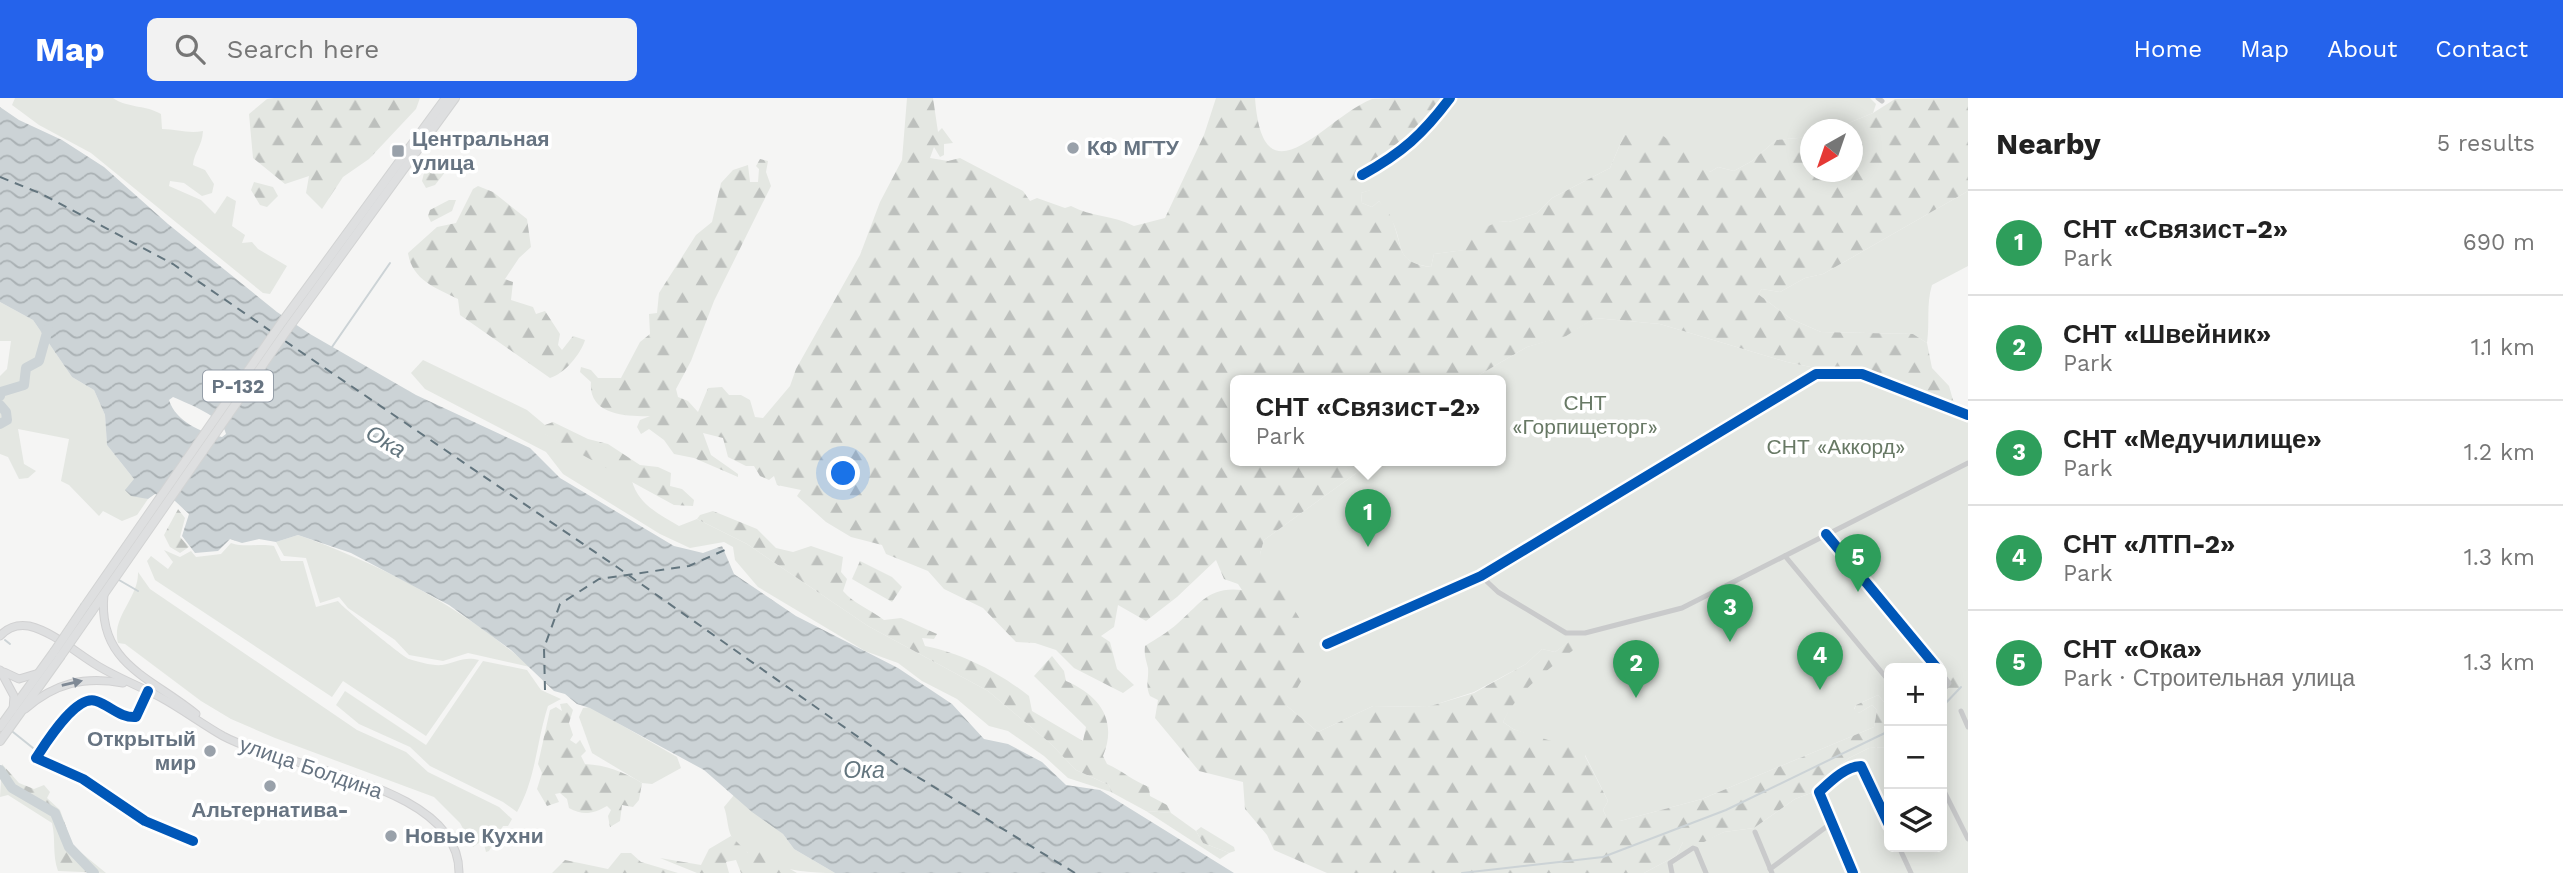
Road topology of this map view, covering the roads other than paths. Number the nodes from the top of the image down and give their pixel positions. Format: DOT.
graph roads {
  1 [pos="446,98"];
  2 [pos="455,98"];
  3 [pos="1450,98"];
  4 [pos="1362,175"];
  5 [pos="368,214"];
  6 [pos="1968,415"];
  7 [pos="1968,463"];
  8 [pos="1826,534"];
  9 [pos="1785,556"];
  10 [pos="117,566"];
  11 [pos="1480,576"];
  12 [pos="104,593"];
  13 [pos="89,609"];
  14 [pos="0,636"];
  15 [pos="1326,643"];
  16 [pos="57,655"];
  17 [pos="1933,663"];
  18 [pos="39,673"];
  19 [pos="1884,675"];
  20 [pos="134,684"];
  21 [pos="148,691"];
  22 [pos="1961,711"];
  23 [pos="16,712"];
  24 [pos="206,725"];
  25 [pos="0,727"];
  26 [pos="1968,727"];
  27 [pos="0,741"];
  28 [pos="1943,789"];
  29 [pos="1884,814"];
  30 [pos="1830,824"];
  31 [pos="1755,832"];
  32 [pos="1968,839"];
  33 [pos="193,841"];
  34 [pos="1901,852"];
  35 [pos="1771,871"];
  36 [pos="459,873"];
  37 [pos="1672,873"];
  38 [pos="1706,873"];
  39 [pos="1853,873"];
  40 [pos="1911,873"];
  1 -- 5 [label="highway, Р-132"];
  2 -- 5 [label="highway, Р-132"];
  3 -- 4 [label="street"];
  5 -- 10 [label="highway, Р-132"];
  6 -- 11 [label="street"];
  7 -- 8 [label="street"];
  8 -- 9 [label="street"];
  8 -- 17 [label="street"];
  9 -- 11 [label="street"];
  9 -- 19 [label="street"];
  10 -- 12 [label="highway, Р-132"];
  10 -- 13 [label="highway, Р-132"];
  11 -- 15 [label="street"];
  12 -- 13 [label="highway, Р-132"];
  12 -- 24 [label="main road"];
  13 -- 16 [label="highway, Р-132, bridge"];
  14 -- 20 [label="main road, улица Болдина"];
  16 -- 18 [label="highway, Р-132"];
  16 -- 23 [label="highway, Р-132"];
  18 -- 23 [label="highway, Р-132"];
  18 -- 23 [label="main road"];
  20 -- 21 [label="main road, улица Болдина"];
  23 -- 20 [label="main road, one-way"];
  21 -- 24 [label="main road, улица Болдина"];
  21 -- 33 [label="street"];
  22 -- 26 [label="street"];
  23 -- 25 [label="highway, Р-132"];
  23 -- 27 [label="highway, Р-132"];
  24 -- 36 [label="main road, улица Болдина"];
  28 -- 32 [label="street"];
  29 -- 30 [label="street"];
  30 -- 35 [label="street"];
  30 -- 39 [label="street"];
  31 -- 35 [label="street"];
  34 -- 40 [label="street"];
  37 -- 38 [label="street"];
}
